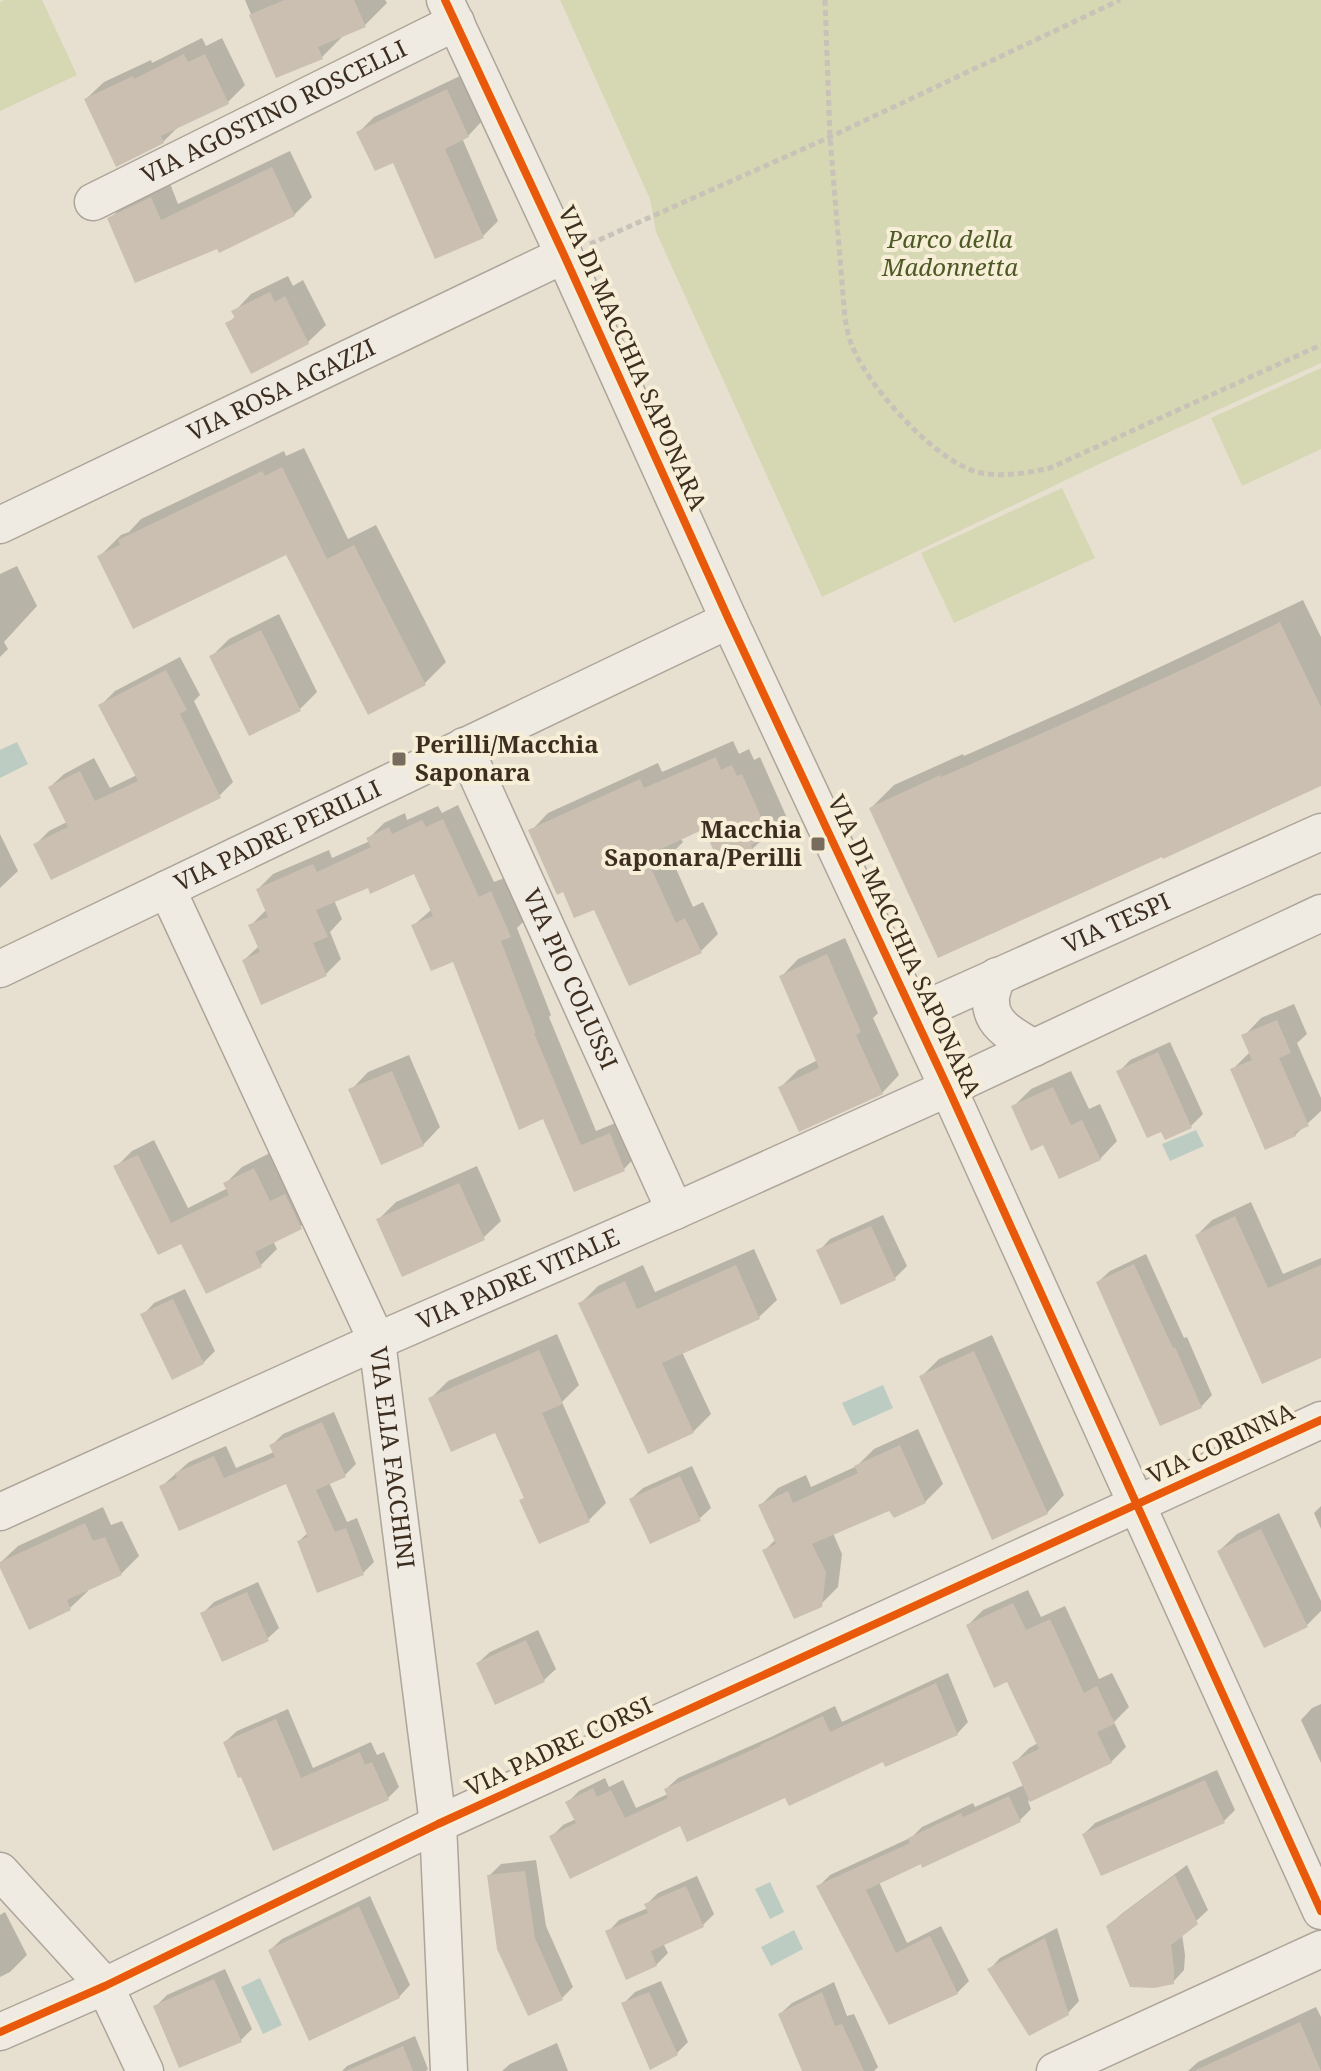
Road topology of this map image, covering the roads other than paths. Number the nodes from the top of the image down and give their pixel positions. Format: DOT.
graph roads {
  1 [pos="450,11"];
  2 [pos="93,202"];
  3 [pos="564,255"];
  4 [pos="0,525"];
  5 [pos="729,620"];
  6 [pos="464,746"];
  7 [pos="1321,832"];
  8 [pos="167,889"];
  9 [pos="1321,913"];
  10 [pos="0,969"];
  11 [pos="997,976"];
  12 [pos="914,1014"];
  13 [pos="1034,1048"];
  14 [pos="948,1088"];
  15 [pos="675,1211"];
  16 [pos="377,1341"];
  17 [pos="1321,1420"];
  18 [pos="1138,1504"];
  19 [pos="0,1512"];
  20 [pos="438,1824"];
  21 [pos="0,1871"];
  22 [pos="1321,1911"];
  23 [pos="1321,1949"];
  24 [pos="105,1986"];
  25 [pos="0,2032"];
  26 [pos="145,2071"];
  27 [pos="449,2071"];
  28 [pos="1055,2071"];
  1 -- 2 [label="street, VIA AGOSTINO ROSCELLI"];
  1 -- 3 [label="street, VIA DI MACCHIA SAPONARA"];
  3 -- 4 [label="street, VIA ROSA AGAZZI"];
  3 -- 5 [label="street, VIA DI MACCHIA SAPONARA"];
  5 -- 6 [label="street, VIA PADRE PERILLI"];
  5 -- 12 [label="street, VIA DI MACCHIA SAPONARA"];
  6 -- 8 [label="street, VIA PADRE PERILLI"];
  6 -- 15 [label="street, VIA PIO COLUSSI"];
  7 -- 11 [label="street, VIA TESPI"];
  8 -- 10 [label="street, VIA PADRE PERILLI"];
  8 -- 16 [label="street, VIA ELIA FACCHINI"];
  9 -- 13 [label="street"];
  11 -- 12 [label="street, VIA TESPI"];
  11 -- 13 [label="street"];
  12 -- 14 [label="street, VIA DI MACCHIA SAPONARA"];
  13 -- 14 [label="street"];
  14 -- 15 [label="street, VIA PADRE VITALE"];
  14 -- 18 [label="street, VIA DI MACCHIA SAPONARA"];
  15 -- 16 [label="street, VIA PADRE VITALE"];
  16 -- 19 [label="street, VIA PADRE VITALE"];
  16 -- 20 [label="street, VIA ELIA FACCHINI"];
  17 -- 18 [label="street, VIA CORINNA"];
  18 -- 20 [label="street, VIA PADRE CORSI"];
  18 -- 22 [label="street, VIA DI MACCHIA SAPONARA"];
  20 -- 24 [label="street, VIA PADRE CORSI"];
  20 -- 27 [label="street, VIA ELIA FACCHINI"];
  21 -- 24 [label="street"];
  23 -- 28 [label="street"];
  24 -- 25 [label="street, VIA PADRE CORSI"];
  24 -- 26 [label="street"];
}
